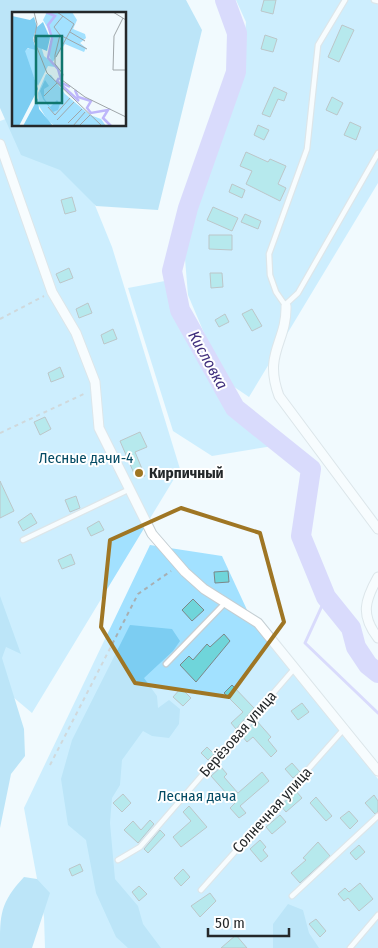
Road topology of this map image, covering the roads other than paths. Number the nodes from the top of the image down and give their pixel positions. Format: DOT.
graph roads {
  1 [pos="345,0"];
  2 [pos="374,0"];
  3 [pos="378,1"];
  4 [pos="0,144"];
  5 [pos="378,153"];
  6 [pos="286,306"];
  7 [pos="130,489"];
  8 [pos="378,529"];
  9 [pos="23,540"];
  10 [pos="378,577"];
  11 [pos="225,603"];
  12 [pos="378,638"];
  13 [pos="166,664"];
  14 [pos="294,669"];
  15 [pos="343,730"];
  16 [pos="378,771"];
  17 [pos="378,816"];
  18 [pos="118,860"];
  19 [pos="201,890"];
  20 [pos="292,896"];
  21 [pos="378,915"];
  22 [pos="350,948"];
  1 -- 6 [label="lane"];
  2 -- 3 [label="lane"];
  4 -- 7 [label="street"];
  5 -- 6 [label="lane"];
  6 -- 8 [label="street"];
  7 -- 9 [label="lane"];
  7 -- 11 [label="street"];
  10 -- 12 [label="street"];
  11 -- 13 [label="lane"];
  11 -- 14 [label="street"];
  14 -- 15 [label="street"];
  14 -- 18 [label="lane, Берёзовая улица"];
  15 -- 16 [label="street"];
  15 -- 19 [label="lane, Солнечная улица"];
  17 -- 20 [label="lane"];
  21 -- 22 [label="lane"];
}
